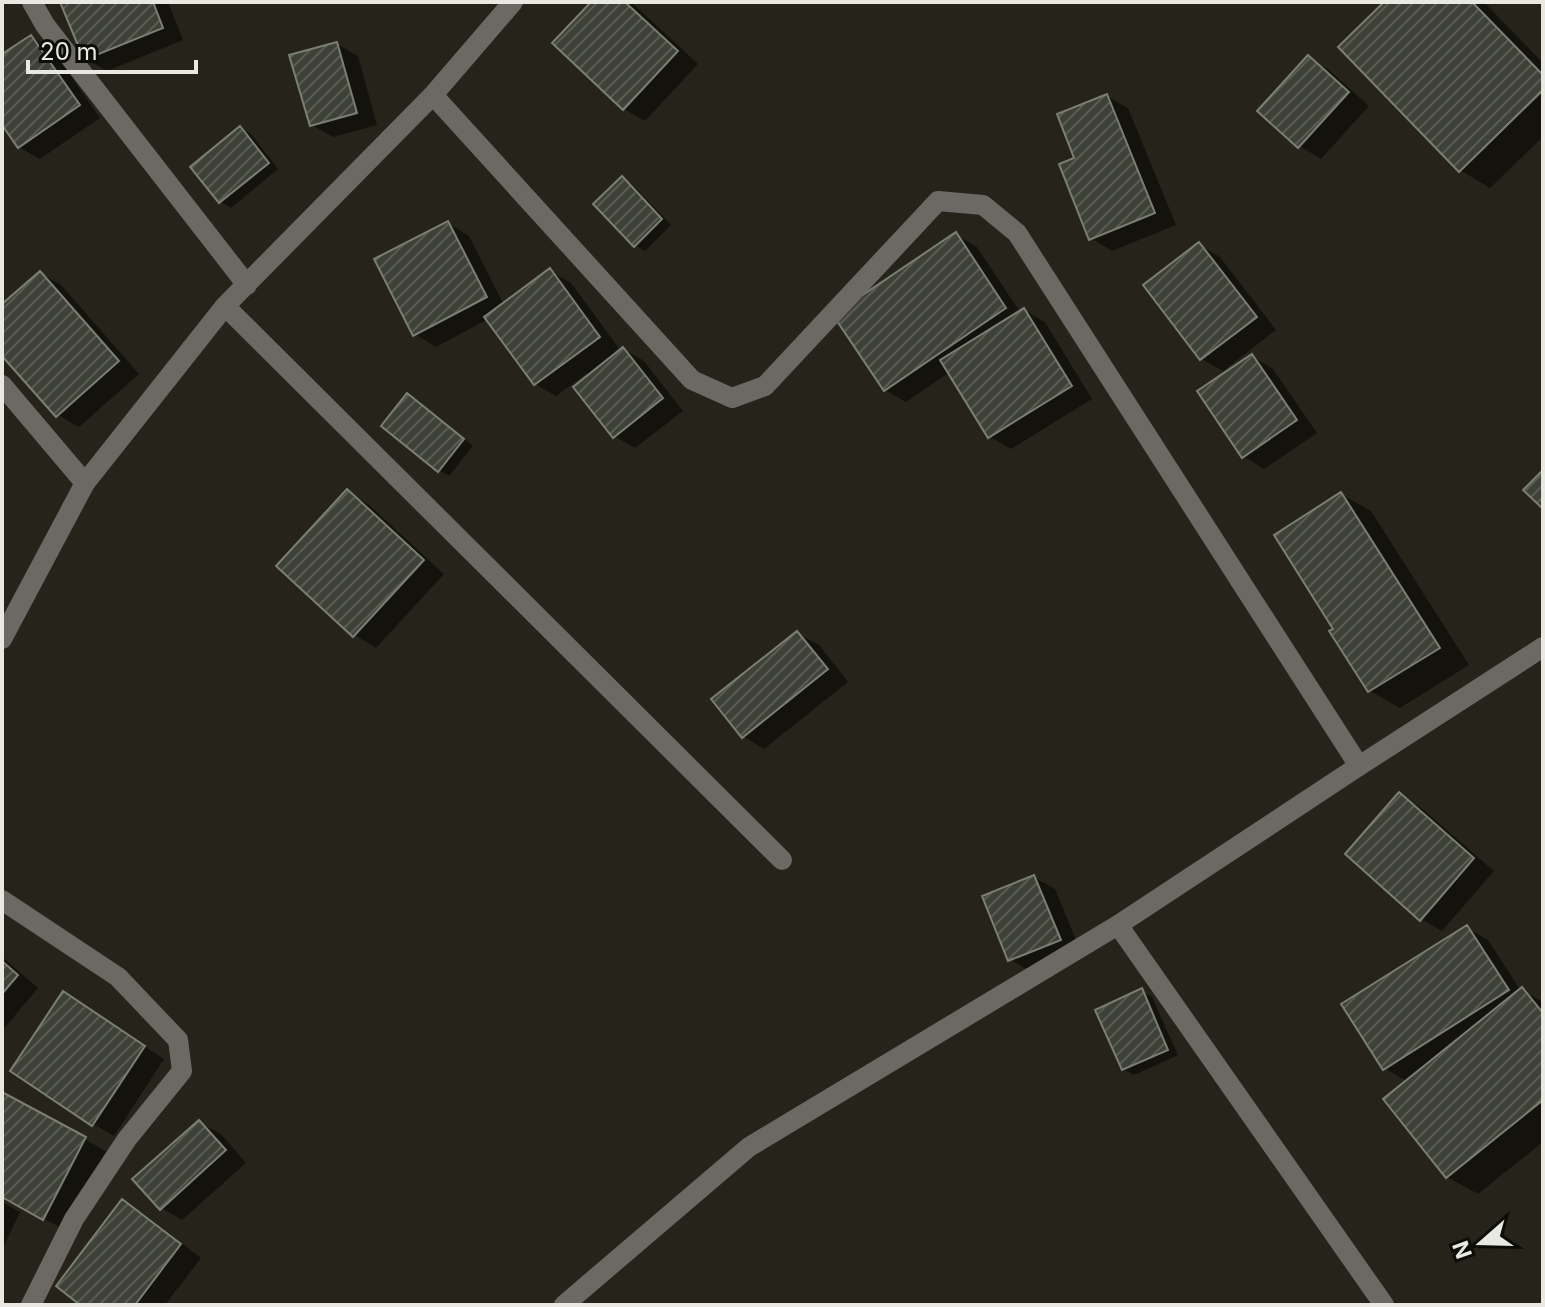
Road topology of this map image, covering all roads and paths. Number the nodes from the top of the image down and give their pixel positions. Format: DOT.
graph roads {
  1 [pos="32,2"];
  2 [pos="513,2"];
  3 [pos="433,95"];
  4 [pos="247,285"];
  5 [pos="225,306"];
  6 [pos="2,385"];
  7 [pos="85,483"];
  8 [pos="2,639"];
  9 [pos="1543,647"];
  10 [pos="1359,766"];
  11 [pos="782,860"];
  12 [pos="2,900"];
  13 [pos="1118,925"];
  14 [pos="31,1305"];
  15 [pos="564,1305"];
  16 [pos="1384,1305"];
  1 -- 4 [label="street"];
  2 -- 3 [label="street"];
  3 -- 4 [label="street"];
  3 -- 10 [label="street"];
  4 -- 5 [label="street"];
  5 -- 7 [label="street"];
  5 -- 11 [label="street"];
  6 -- 7 [label="street"];
  7 -- 8 [label="street"];
  9 -- 10 [label="street"];
  10 -- 13 [label="street"];
  12 -- 14 [label="street"];
  13 -- 15 [label="street"];
  13 -- 16 [label="street"];
}
